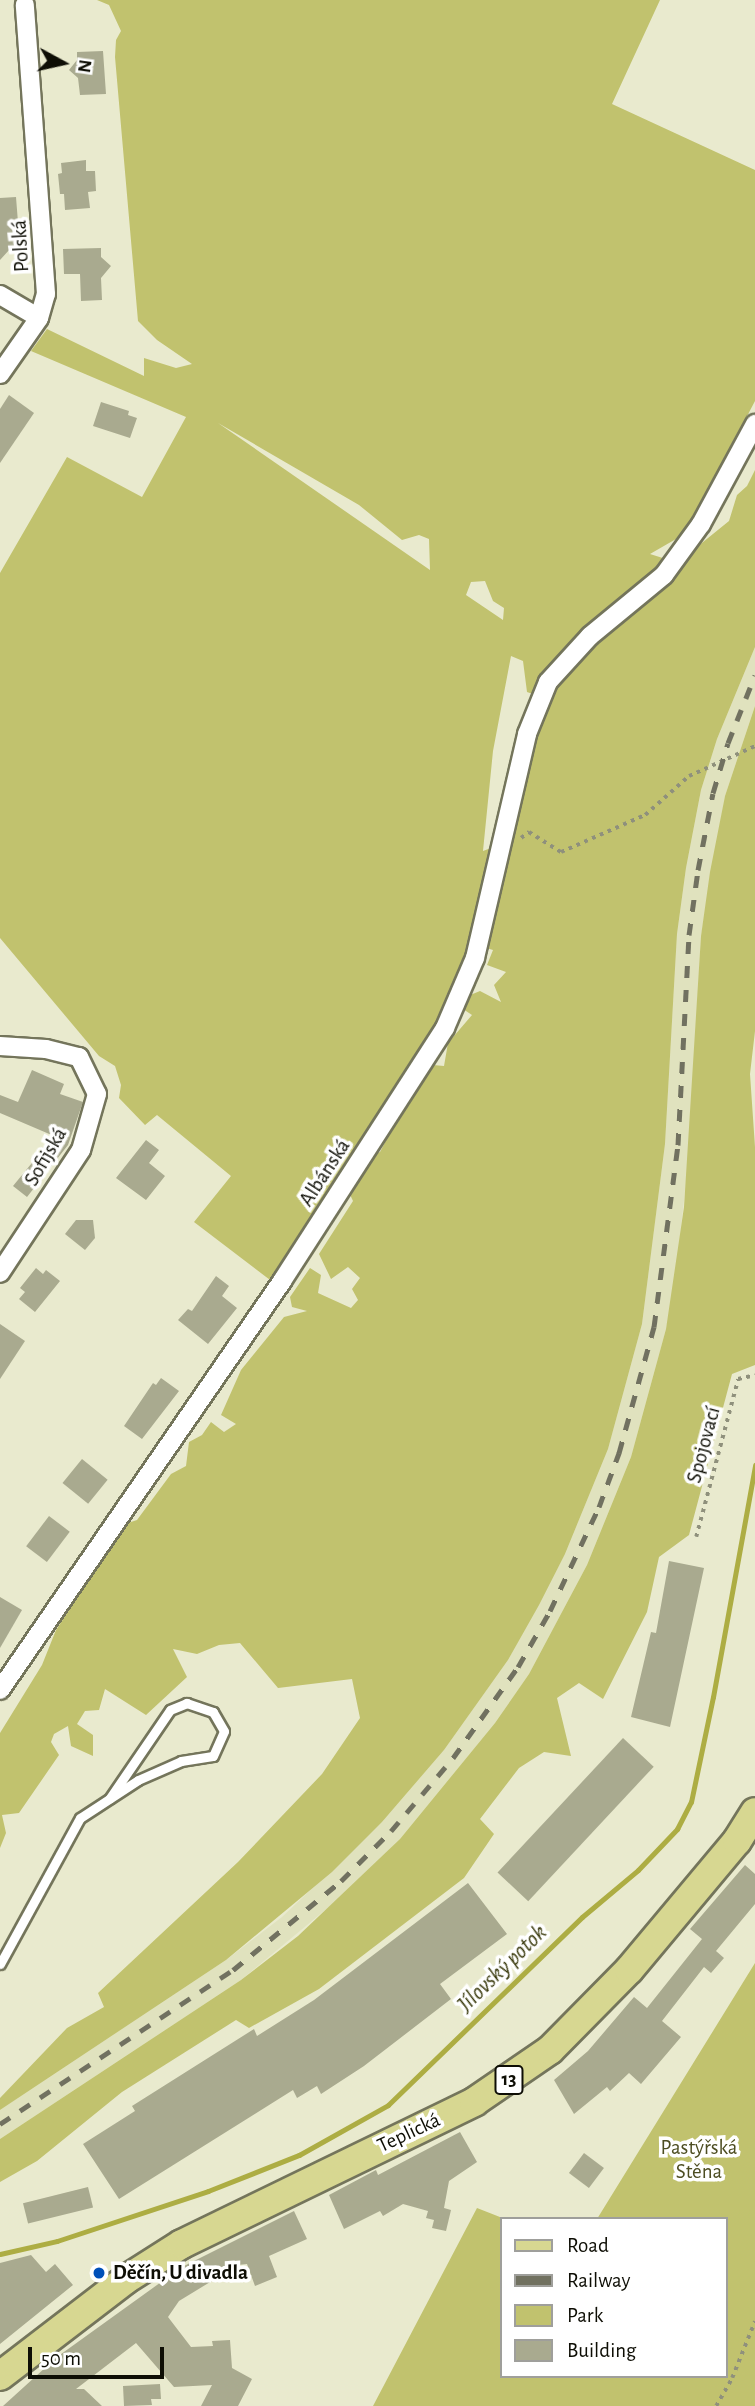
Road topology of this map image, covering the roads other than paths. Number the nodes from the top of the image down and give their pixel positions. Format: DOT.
graph roads {
  1 [pos="26,5"];
  2 [pos="0,295"];
  3 [pos="39,318"];
  4 [pos="0,374"];
  5 [pos="755,424"];
  6 [pos="0,1046"];
  7 [pos="0,1273"];
  8 [pos="0,1690"];
  9 [pos="110,1798"];
  10 [pos="755,1812"];
  11 [pos="0,1964"];
  12 [pos="0,2376"];
  1 -- 3 [label="street, Polská"];
  2 -- 3 [label="street, Polská"];
  3 -- 4 [label="street, Polská"];
  5 -- 8 [label="street, Albánská"];
  6 -- 7 [label="street, Sofijská"];
  9 -- 9 [label="lane"];
  9 -- 11 [label="lane"];
  10 -- 12 [label="main road, Teplická / 13"];
}
